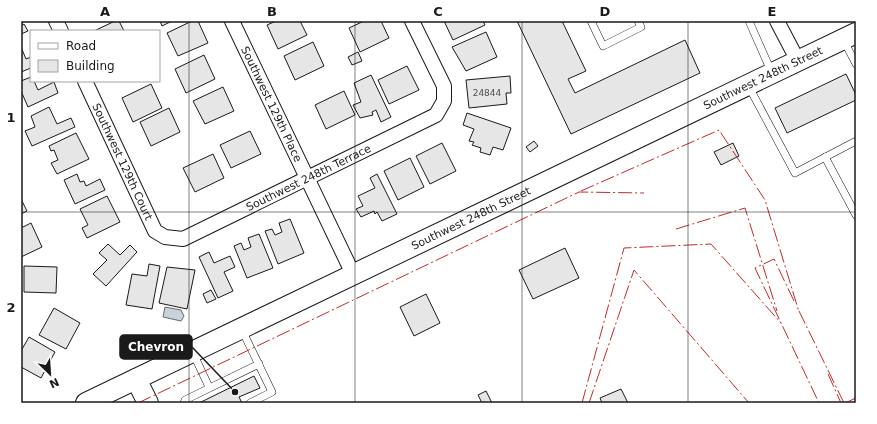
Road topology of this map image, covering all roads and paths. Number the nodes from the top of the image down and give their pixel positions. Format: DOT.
graph roads {
  1 [pos="56,21"];
  2 [pos="232,21"];
  3 [pos="412,21"];
  4 [pos="592,21"];
  5 [pos="638,21"];
  6 [pos="749,21"];
  7 [pos="777,21"];
  8 [pos="60,30"];
  9 [pos="850,36"];
  10 [pos="798,61"];
  11 [pos="856,64"];
  12 [pos="772,73"];
  13 [pos="85,82"];
  14 [pos="748,85"];
  15 [pos="856,141"];
  16 [pos="825,157"];
  17 [pos="306,179"];
  18 [pos="856,215"];
  19 [pos="165,237"];
  20 [pos="353,274"];
  21 [pos="242,328"];
  22 [pos="192,352"];
  23 [pos="259,364"];
  24 [pos="136,379"];
  25 [pos="210,387"];
  26 [pos="86,403"];
  27 [pos="148,403"];
  28 [pos="184,403"];
  29 [pos="250,403"];
  1 -- 8 [label="street"];
  2 -- 17 [label="street, Southwest 129th Place"];
  3 -- 17 [label="street, Southwest 248th Terrace"];
  4 -- 5 [label="lane"];
  6 -- 12 [label="lane"];
  7 -- 10 [label="street"];
  9 -- 10 [label="street, Southwest 248th Street"];
  9 -- 11 [label="lane"];
  10 -- 12 [label="street, Southwest 248th Street"];
  12 -- 14 [label="street, Southwest 248th Street"];
  13 -- 19 [label="street, Southwest 129th Court"];
  14 -- 16 [label="lane"];
  14 -- 20 [label="street, Southwest 248th Street"];
  15 -- 16 [label="lane"];
  16 -- 18 [label="lane"];
  17 -- 19 [label="street, Southwest 248th Terrace"];
  17 -- 20 [label="street, Southwest 129th Place"];
  20 -- 21 [label="street, Southwest 248th Street"];
  21 -- 22 [label="street, Southwest 248th Street"];
  21 -- 23 [label="lane"];
  22 -- 24 [label="street, Southwest 248th Street"];
  22 -- 25 [label="lane"];
  23 -- 25 [label="lane"];
  23 -- 29 [label="lane"];
  24 -- 26 [label="street, Southwest 248th Street"];
  24 -- 27 [label="street"];
  25 -- 28 [label="lane"];
}
